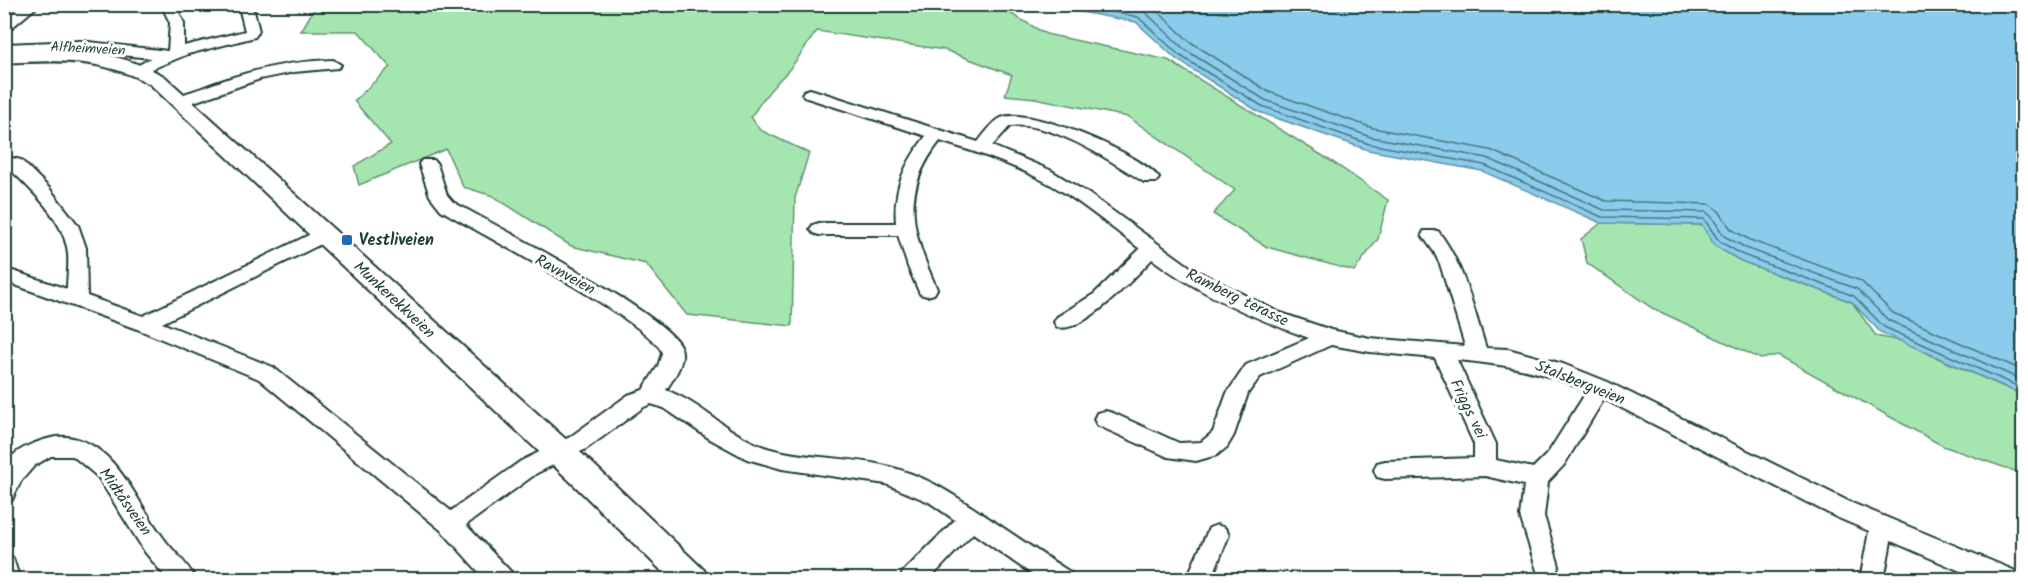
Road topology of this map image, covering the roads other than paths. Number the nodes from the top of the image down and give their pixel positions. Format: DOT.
graph roads {
  1 [pos="33,4"];
  2 [pos="168,4"];
  3 [pos="247,11"];
  4 [pos="4,27"];
  5 [pos="4,49"];
  6 [pos="172,56"];
  7 [pos="4,57"];
  8 [pos="333,65"];
  9 [pos="140,69"];
  10 [pos="810,94"];
  11 [pos="182,101"];
  12 [pos="937,134"];
  13 [pos="981,148"];
  14 [pos="4,161"];
  15 [pos="428,164"];
  16 [pos="1150,178"];
  17 [pos="819,229"];
  18 [pos="904,230"];
  19 [pos="1431,235"];
  20 [pos="324,236"];
  21 [pos="1151,249"];
  22 [pos="4,274"];
  23 [pos="927,289"];
  24 [pos="77,299"];
  25 [pos="1064,322"];
  26 [pos="144,324"];
  27 [pos="1329,337"];
  28 [pos="1443,352"];
  29 [pos="1478,354"];
  30 [pos="1600,388"];
  31 [pos="651,396"];
  32 [pos="1105,419"];
  33 [pos="559,453"];
  34 [pos="1485,467"];
  35 [pos="1385,470"];
  36 [pos="1537,478"];
  37 [pos="4,493"];
  38 [pos="971,519"];
  39 [pos="450,525"];
  40 [pos="1881,526"];
  41 [pos="1218,535"];
  42 [pos="4,566"];
  43 [pos="1547,566"];
  44 [pos="8,579"];
  45 [pos="184,579"];
  46 [pos="502,579"];
  47 [pos="693,579"];
  48 [pos="912,579"];
  49 [pos="1060,579"];
  50 [pos="1198,579"];
  51 [pos="1872,579"];
  52 [pos="2009,579"];
  1 -- 4 [label="street"];
  2 -- 6 [label="street"];
  3 -- 6 [label="street"];
  5 -- 6 [label="street, Alfheimveien"];
  6 -- 9 [label="street"];
  7 -- 9 [label="main road, Munkerekkveien"];
  8 -- 11 [label="street"];
  9 -- 11 [label="main road, Munkerekkveien"];
  10 -- 12 [label="street, Ramberg terasse"];
  11 -- 20 [label="main road, Munkerekkveien"];
  12 -- 13 [label="street, Ramberg terasse"];
  12 -- 18 [label="street"];
  13 -- 16 [label="street"];
  13 -- 21 [label="street, Ramberg terasse"];
  14 -- 24 [label="street"];
  15 -- 31 [label="street, Ravnveien"];
  17 -- 18 [label="street"];
  18 -- 23 [label="street"];
  19 -- 29 [label="street"];
  20 -- 26 [label="street"];
  20 -- 33 [label="main road, Munkerekkveien"];
  21 -- 25 [label="street"];
  21 -- 27 [label="street, Ramberg terasse"];
  22 -- 24 [label="street"];
  24 -- 26 [label="street"];
  26 -- 39 [label="street"];
  27 -- 28 [label="street, Stalsbergveien"];
  27 -- 32 [label="street"];
  28 -- 29 [label="street, Stalsbergveien"];
  28 -- 34 [label="street, Friggs vei"];
  29 -- 30 [label="street, Stalsbergveien"];
  30 -- 36 [label="street"];
  30 -- 40 [label="street, Stalsbergveien"];
  31 -- 33 [label="street"];
  31 -- 38 [label="street"];
  33 -- 39 [label="street"];
  33 -- 47 [label="main road, Munkerekkveien"];
  34 -- 35 [label="street"];
  34 -- 36 [label="street"];
  36 -- 43 [label="street"];
  37 -- 45 [label="street, Midtåsveien"];
  38 -- 48 [label="street"];
  38 -- 49 [label="street"];
  39 -- 46 [label="street"];
  40 -- 51 [label="street"];
  40 -- 52 [label="street, Stalsbergveien"];
  41 -- 50 [label="street"];
  42 -- 44 [label="street"];
}
